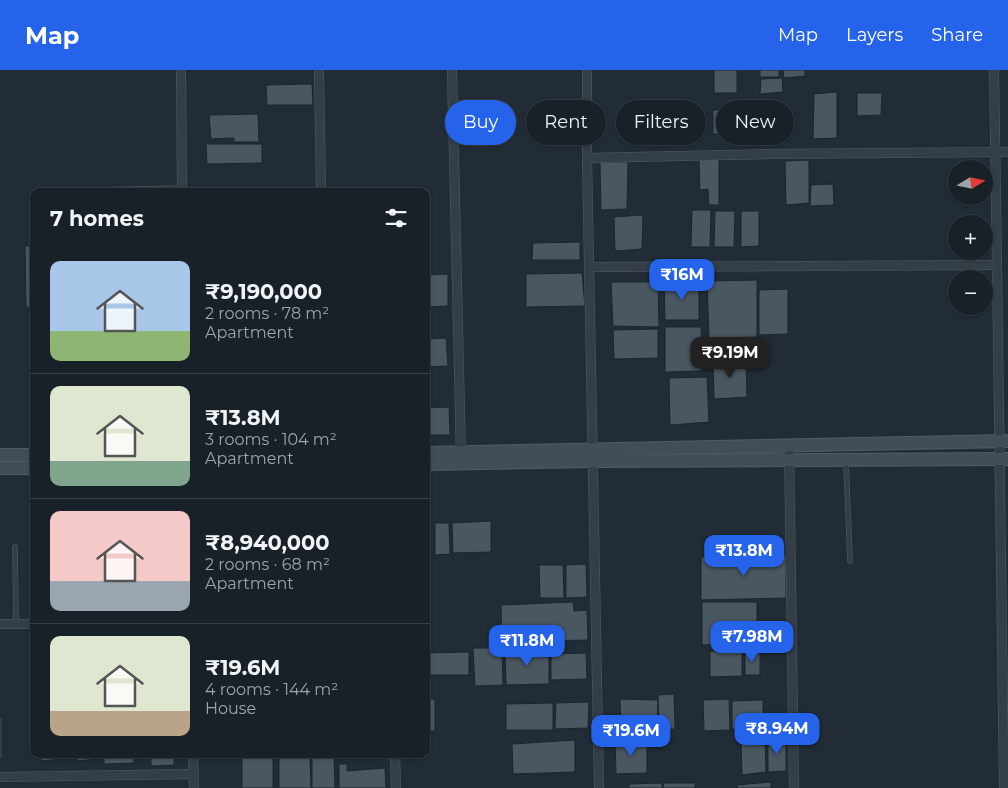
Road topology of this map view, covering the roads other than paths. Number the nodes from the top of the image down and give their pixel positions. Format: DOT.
graph roads {
  1 [pos="181,70"];
  2 [pos="319,70"];
  3 [pos="452,70"];
  4 [pos="587,70"];
  5 [pos="994,70"];
  6 [pos="995,152"];
  7 [pos="1008,152"];
  8 [pos="588,158"];
  9 [pos="182,188"];
  10 [pos="321,188"];
  11 [pos="998,265"];
  12 [pos="589,267"];
  13 [pos="1004,441"];
  14 [pos="789,445"];
  15 [pos="754,446"];
  16 [pos="430,454"];
  17 [pos="0,455"];
  18 [pos="593,455"];
  19 [pos="30,456"];
  20 [pos="461,458"];
  21 [pos="1004,459"];
  22 [pos="754,460"];
  23 [pos="789,460"];
  24 [pos="846,460"];
  25 [pos="430,463"];
  26 [pos="0,468"];
  27 [pos="30,468"];
  28 [pos="15,547"];
  29 [pos="850,562"];
  30 [pos="0,624"];
  31 [pos="16,624"];
  32 [pos="30,624"];
  33 [pos="193,758"];
  34 [pos="395,758"];
  35 [pos="194,774"];
  36 [pos="0,777"];
  37 [pos="194,788"];
  38 [pos="396,788"];
  39 [pos="599,788"];
  40 [pos="794,788"];
  41 [pos="1004,788"];
  1 -- 9 [label="street"];
  2 -- 10 [label="street"];
  3 -- 20 [label="street"];
  4 -- 8 [label="street"];
  5 -- 6 [label="street"];
  6 -- 7 [label="street"];
  6 -- 8 [label="street"];
  6 -- 11 [label="street"];
  8 -- 12 [label="street"];
  11 -- 12 [label="street"];
  11 -- 13 [label="street"];
  12 -- 18 [label="street"];
  13 -- 14 [label="main road"];
  13 -- 21 [label="street"];
  14 -- 15 [label="main road"];
  14 -- 23 [label="street"];
  15 -- 18 [label="main road"];
  15 -- 22 [label="main road"];
  16 -- 20 [label="main road"];
  17 -- 19 [label="main road"];
  18 -- 20 [label="main road"];
  18 -- 22 [label="main road"];
  18 -- 39 [label="street"];
  20 -- 25 [label="main road"];
  21 -- 24 [label="main road"];
  21 -- 41 [label="street"];
  22 -- 23 [label="main road"];
  23 -- 24 [label="main road"];
  23 -- 40 [label="street"];
  24 -- 29 [label="lane"];
  26 -- 27 [label="main road"];
  28 -- 31 [label="lane"];
  30 -- 31 [label="street"];
  31 -- 32 [label="street"];
  33 -- 35 [label="street"];
  34 -- 38 [label="street"];
  35 -- 36 [label="street"];
  35 -- 37 [label="street"];
}
